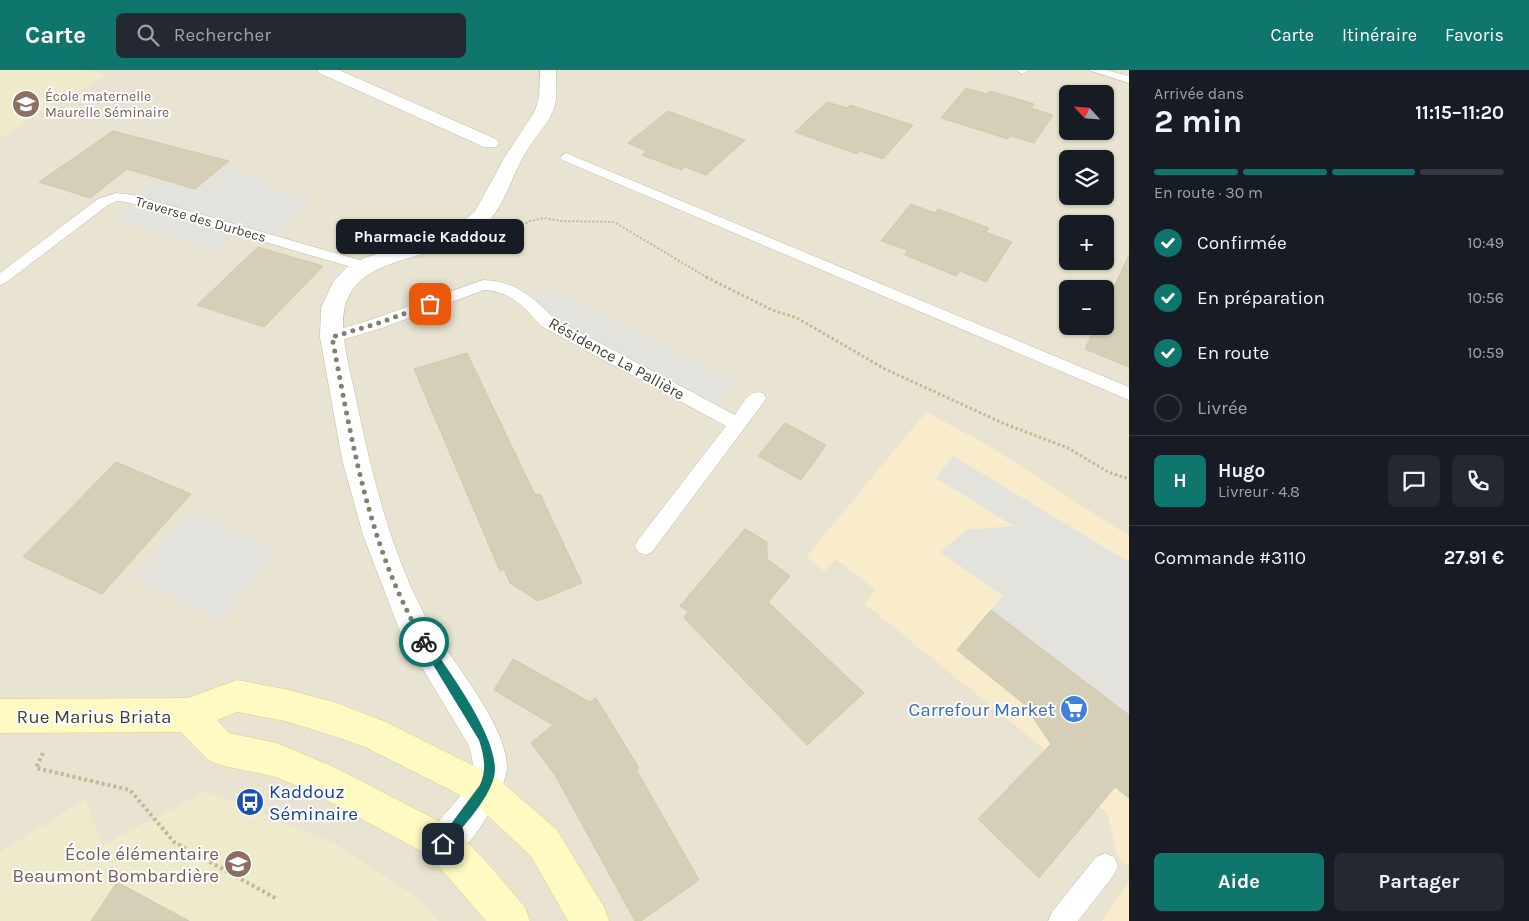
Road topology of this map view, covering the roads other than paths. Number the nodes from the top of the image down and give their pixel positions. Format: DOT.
graph roads {
  1 [pos="325,70"];
  2 [pos="548,70"];
  3 [pos="1094,70"];
  4 [pos="1129,80"];
  5 [pos="490,143"];
  6 [pos="566,157"];
  7 [pos="365,266"];
  8 [pos="0,280"];
  9 [pos="332,337"];
  10 [pos="1129,394"];
  11 [pos="757,398"];
  12 [pos="737,424"];
  13 [pos="645,546"];
  14 [pos="188,715"];
  15 [pos="0,716"];
  16 [pos="484,789"];
  17 [pos="443,844"];
  18 [pos="1104,866"];
  19 [pos="511,921"];
  20 [pos="590,921"];
  21 [pos="1061,921"];
  1 -- 5 [label="street"];
  2 -- 7 [label="street"];
  3 -- 4 [label="lane"];
  6 -- 10 [label="lane"];
  7 -- 8 [label="lane, Traverse des Durbecs"];
  7 -- 9 [label="street"];
  9 -- 12 [label="lane, Résidence La Pallière"];
  9 -- 16 [label="street"];
  11 -- 12 [label="lane"];
  12 -- 13 [label="lane"];
  14 -- 15 [label="street, Rue Marius Briata"];
  14 -- 16 [label="street, Rue Marius Briata"];
  14 -- 17 [label="street, Rue Marius Briata"];
  16 -- 17 [label="street"];
  16 -- 20 [label="street, Rue Marius Briata"];
  17 -- 19 [label="street, Rue Marius Briata"];
  18 -- 21 [label="lane"];
}
